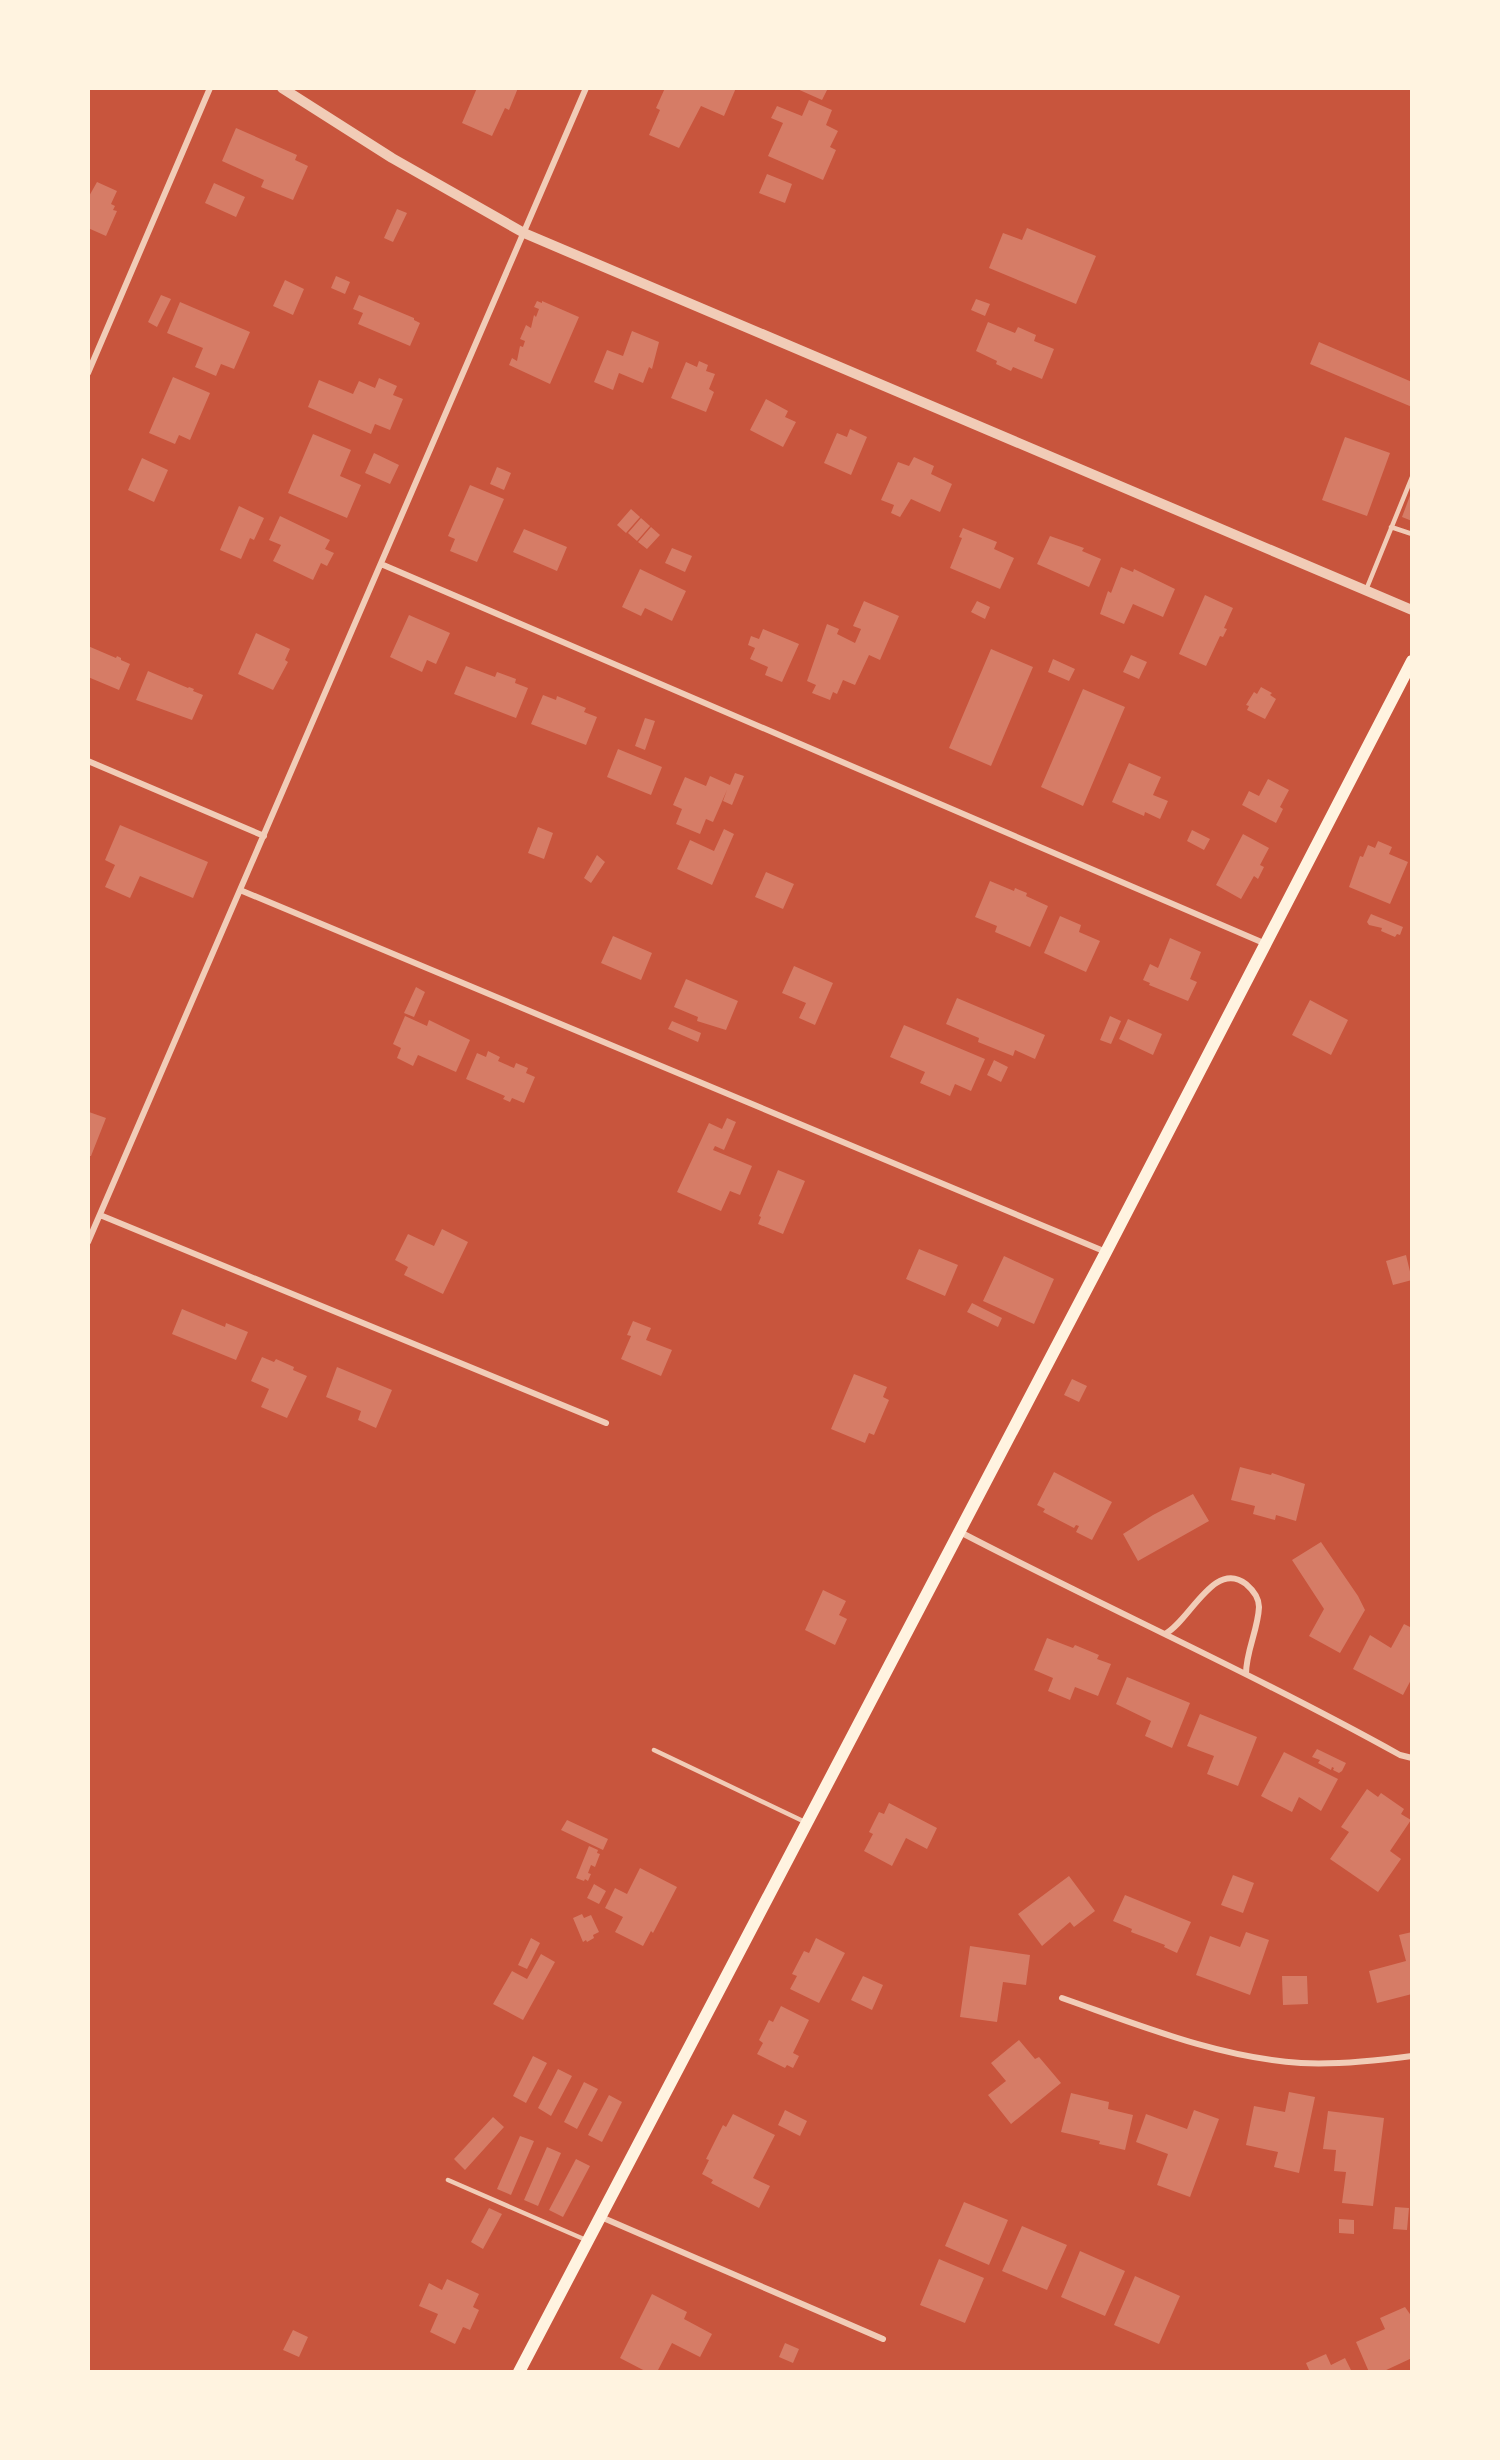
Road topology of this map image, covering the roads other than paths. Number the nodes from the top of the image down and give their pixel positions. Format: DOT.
graph roads {
  1 [pos="210,88"];
  2 [pos="282,88"];
  3 [pos="586,88"];
  4 [pos="524,232"];
  5 [pos="88,373"];
  6 [pos="1412,477"];
  7 [pos="1391,527"];
  8 [pos="1412,534"];
  9 [pos="381,564"];
  10 [pos="1366,590"];
  11 [pos="1412,610"];
  12 [pos="1412,660"];
  13 [pos="88,761"];
  14 [pos="264,836"];
  15 [pos="240,890"];
  16 [pos="1266,944"];
  17 [pos="100,1215"];
  18 [pos="92,1226"];
  19 [pos="88,1242"];
  20 [pos="1106,1252"];
  21 [pos="606,1423"];
  22 [pos="960,1532"];
  23 [pos="1165,1634"];
  24 [pos="1246,1674"];
  25 [pos="654,1750"];
  26 [pos="1412,1758"];
  27 [pos="808,1823"];
  28 [pos="1062,1998"];
  29 [pos="1412,2056"];
  30 [pos="448,2180"];
  31 [pos="601,2217"];
  32 [pos="588,2241"];
  33 [pos="883,2339"];
  34 [pos="519,2372"];
  1 -- 5 [label="street"];
  2 -- 4 [label="street"];
  3 -- 4 [label="street"];
  4 -- 9 [label="street"];
  4 -- 10 [label="street"];
  6 -- 7 [label="lane"];
  7 -- 8 [label="lane"];
  7 -- 10 [label="lane"];
  9 -- 14 [label="street"];
  9 -- 16 [label="street"];
  10 -- 11 [label="street"];
  12 -- 16 [label="main road"];
  13 -- 14 [label="street"];
  14 -- 15 [label="street"];
  15 -- 17 [label="street"];
  15 -- 20 [label="street"];
  16 -- 20 [label="main road"];
  17 -- 18 [label="street"];
  17 -- 21 [label="street"];
  18 -- 19 [label="street"];
  20 -- 22 [label="main road"];
  22 -- 23 [label="street"];
  22 -- 27 [label="main road"];
  23 -- 24 [label="street"];
  23 -- 24 [label="street"];
  24 -- 26 [label="street"];
  25 -- 27 [label="lane"];
  27 -- 31 [label="main road"];
  28 -- 29 [label="street"];
  30 -- 32 [label="lane"];
  31 -- 32 [label="main road"];
  31 -- 33 [label="street"];
  32 -- 34 [label="main road"];
}
